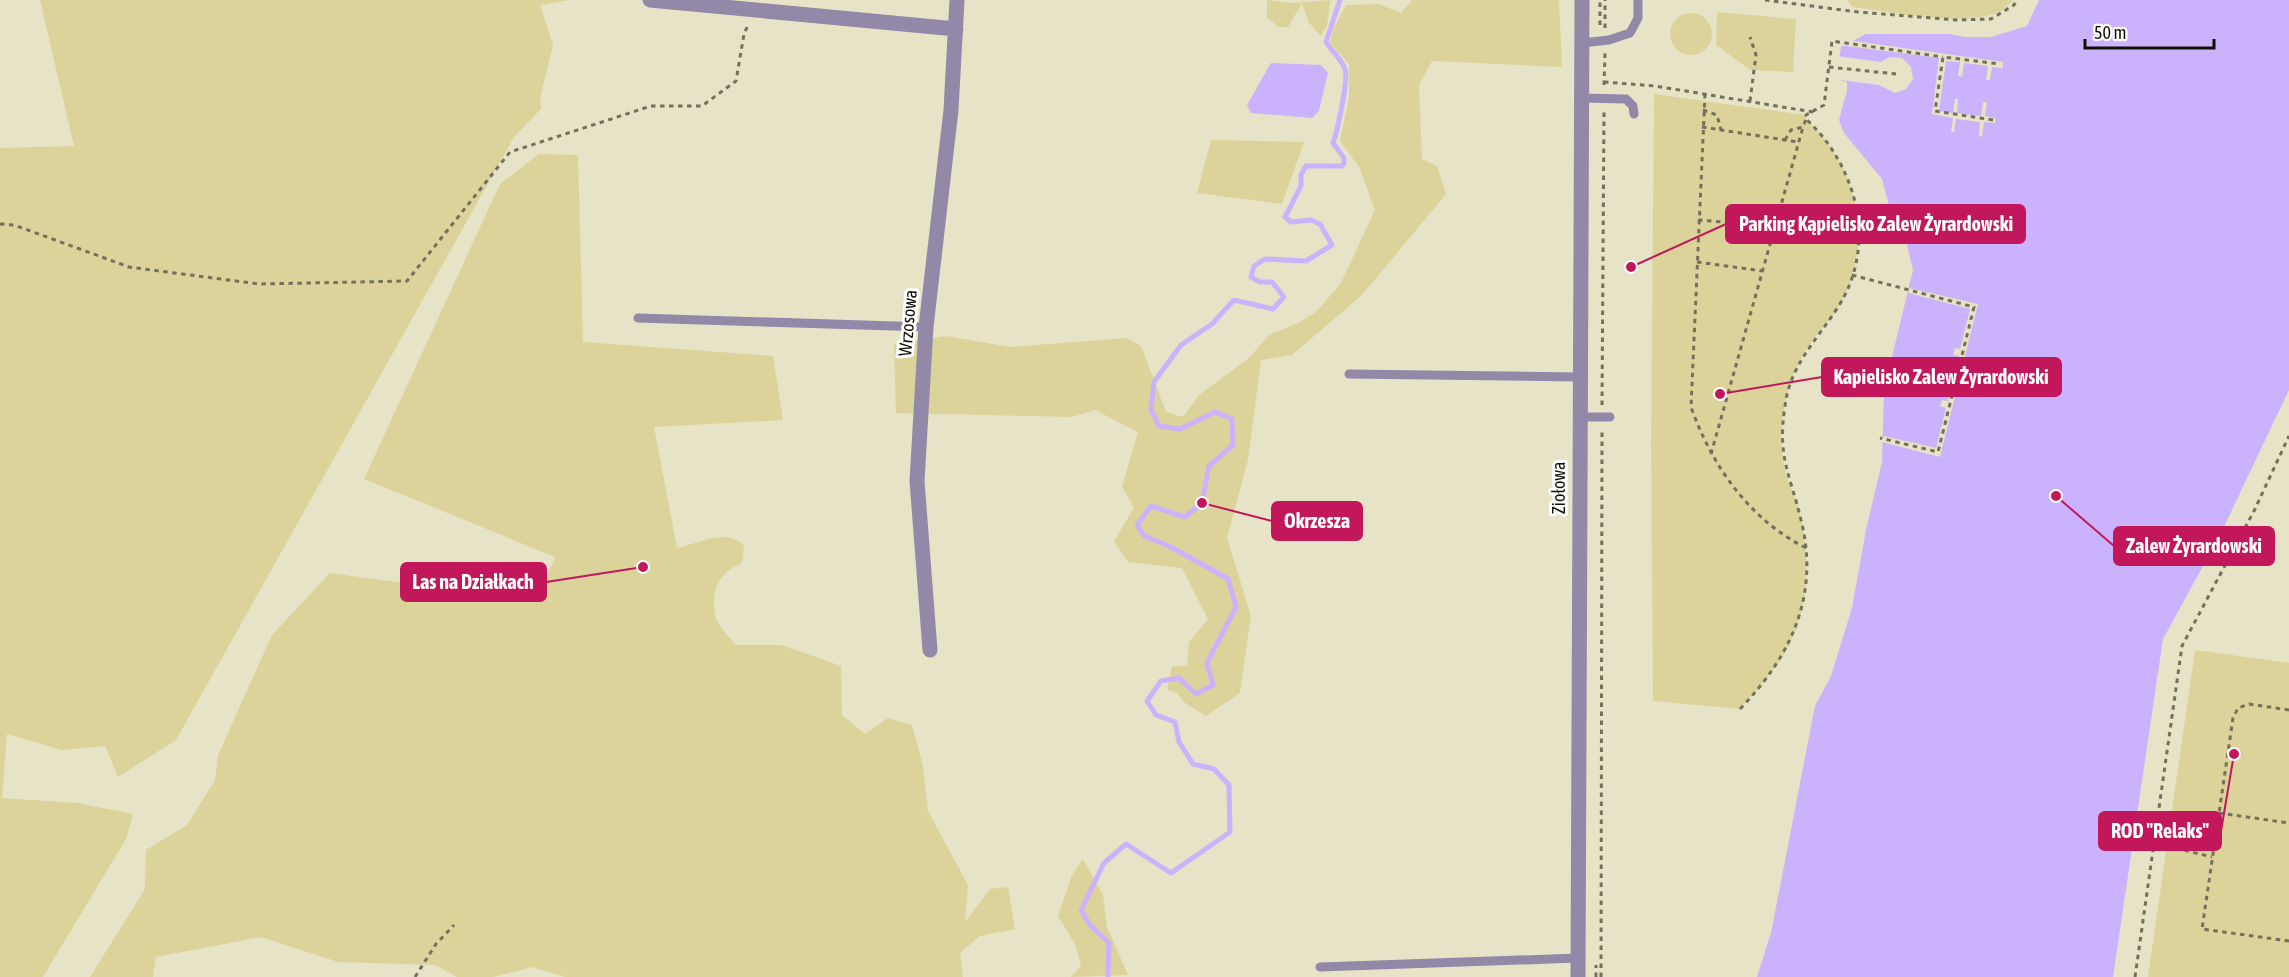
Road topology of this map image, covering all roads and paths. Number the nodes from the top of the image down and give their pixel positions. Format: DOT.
graph roads {
  1 [pos="650,0"];
  2 [pos="957,0"];
  3 [pos="1582,0"];
  4 [pos="1638,0"];
  5 [pos="1765,0"];
  6 [pos="2017,0"];
  7 [pos="755,8"];
  8 [pos="956,29"];
  9 [pos="1750,37"];
  10 [pos="1582,43"];
  11 [pos="1943,57"];
  12 [pos="2000,64"];
  13 [pos="1829,67"];
  14 [pos="1605,72"];
  15 [pos="1896,74"];
  16 [pos="1604,82"];
  17 [pos="1705,94"];
  18 [pos="1581,98"];
  19 [pos="1604,99"];
  20 [pos="1750,101"];
  21 [pos="1703,110"];
  22 [pos="1812,112"];
  23 [pos="1634,114"];
  24 [pos="1806,118"];
  25 [pos="1993,120"];
  26 [pos="1702,127"];
  27 [pos="1803,127"];
  28 [pos="1721,130"];
  29 [pos="1785,140"];
  30 [pos="1799,142"];
  31 [pos="1698,220"];
  32 [pos="0,224"];
  33 [pos="1775,226"];
  34 [pos="1697,262"];
  35 [pos="1763,271"];
  36 [pos="1852,275"];
  37 [pos="638,318"];
  38 [pos="926,327"];
  39 [pos="1349,374"];
  40 [pos="1579,377"];
  41 [pos="1579,417"];
  42 [pos="1606,417"];
  43 [pos="2289,436"];
  44 [pos="1880,438"];
  45 [pos="1711,454"];
  46 [pos="1806,548"];
  47 [pos="930,650"];
  48 [pos="1740,709"];
  49 [pos="2289,710"];
  50 [pos="2219,813"];
  51 [pos="2289,823"];
  52 [pos="2167,846"];
  53 [pos="2212,857"];
  54 [pos="454,925"];
  55 [pos="2289,941"];
  56 [pos="1578,958"];
  57 [pos="1320,967"];
  58 [pos="415,977"];
  59 [pos="1578,977"];
  60 [pos="1601,977"];
  61 [pos="2135,977"];
  1 -- 7 [label="street"];
  2 -- 8 [label="street, Wrzosowa"];
  3 -- 10 [label="street, Ziołowa"];
  4 -- 10 [label="lane"];
  5 -- 6 [label="path"];
  7 -- 8 [label="street"];
  7 -- 32 [label="path"];
  8 -- 38 [label="street, Wrzosowa"];
  9 -- 20 [label="path"];
  10 -- 18 [label="street, Ziołowa"];
  11 -- 12 [label="path"];
  11 -- 13 [label="path"];
  11 -- 25 [label="path"];
  13 -- 15 [label="path"];
  13 -- 22 [label="path"];
  14 -- 16 [label="path"];
  16 -- 17 [label="path"];
  16 -- 19 [label="path"];
  17 -- 20 [label="path"];
  17 -- 21 [label="path"];
  18 -- 19 [label="lane"];
  18 -- 40 [label="street, Ziołowa"];
  19 -- 23 [label="lane"];
  19 -- 42 [label="path"];
  20 -- 22 [label="path"];
  21 -- 26 [label="path"];
  21 -- 28 [label="path"];
  22 -- 24 [label="path"];
  24 -- 27 [label="path"];
  24 -- 36 [label="path"];
  26 -- 28 [label="path"];
  26 -- 31 [label="path"];
  27 -- 29 [label="path"];
  27 -- 30 [label="path"];
  28 -- 29 [label="path"];
  29 -- 30 [label="path"];
  30 -- 33 [label="path"];
  31 -- 33 [label="path"];
  31 -- 34 [label="path"];
  33 -- 35 [label="path"];
  34 -- 35 [label="path"];
  34 -- 45 [label="path"];
  35 -- 45 [label="path"];
  36 -- 44 [label="path"];
  36 -- 46 [label="path"];
  37 -- 38 [label="lane"];
  38 -- 47 [label="street, Wrzosowa"];
  39 -- 40 [label="lane"];
  40 -- 41 [label="street, Ziołowa"];
  41 -- 42 [label="lane"];
  41 -- 56 [label="street, Ziołowa"];
  42 -- 60 [label="path"];
  43 -- 61 [label="path"];
  45 -- 46 [label="path"];
  46 -- 48 [label="path"];
  49 -- 50 [label="path"];
  50 -- 51 [label="path"];
  50 -- 53 [label="path"];
  52 -- 53 [label="path"];
  53 -- 55 [label="path"];
  54 -- 58 [label="path"];
  56 -- 57 [label="lane"];
  56 -- 59 [label="street, Ziołowa"];
}
